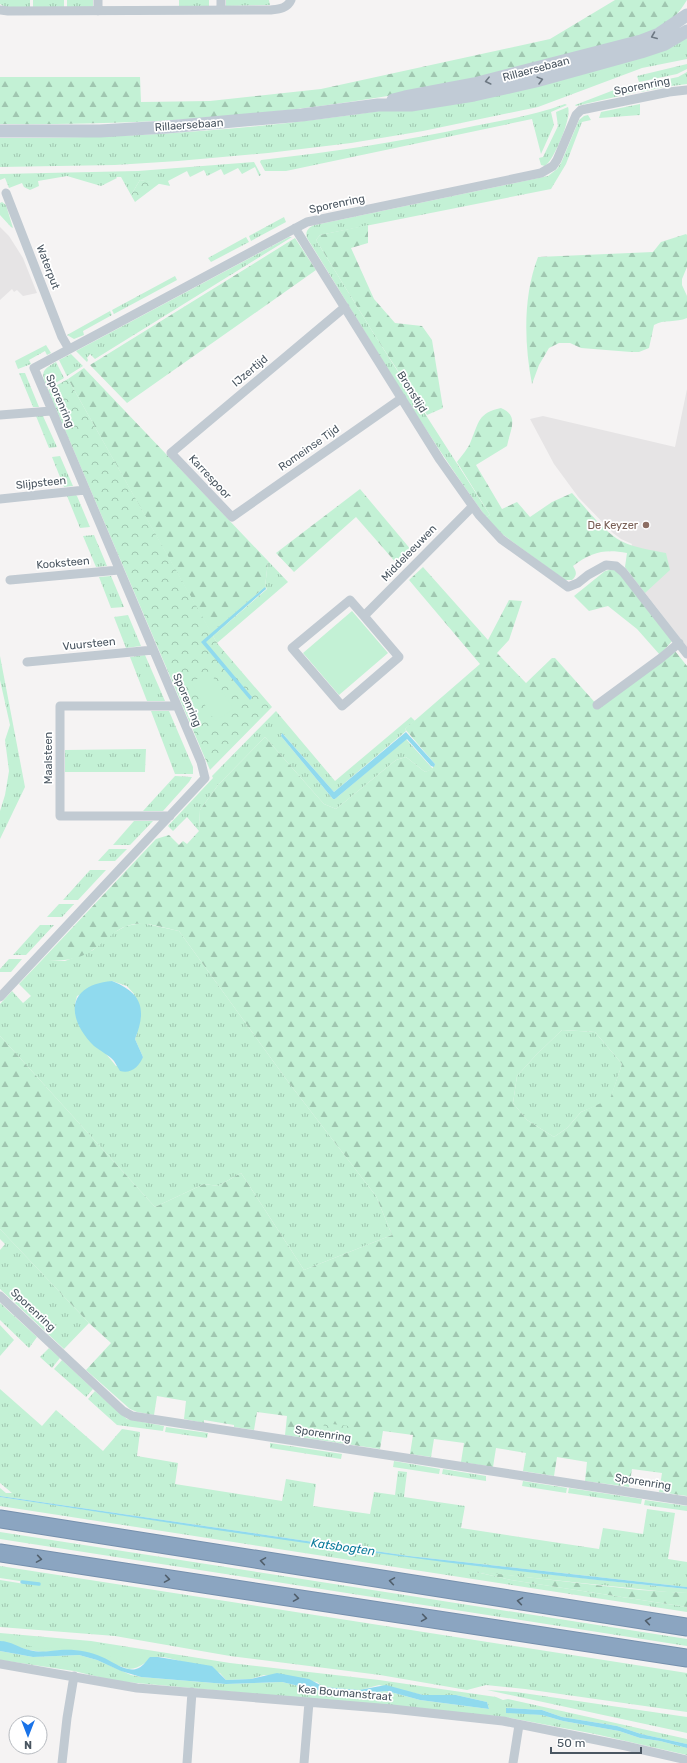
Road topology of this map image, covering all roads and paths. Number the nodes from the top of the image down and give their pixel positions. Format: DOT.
graph roads {
  1 [pos="98,0"];
  2 [pos="221,0"];
  3 [pos="291,0"];
  4 [pos="0,10"];
  5 [pos="221,10"];
  6 [pos="98,11"];
  7 [pos="687,15"];
  8 [pos="687,31"];
  9 [pos="687,90"];
  10 [pos="378,105"];
  11 [pos="0,131"];
  12 [pos="6,193"];
  13 [pos="295,228"];
  14 [pos="345,307"];
  15 [pos="68,350"];
  16 [pos="402,398"];
  17 [pos="51,411"];
  18 [pos="0,416"];
  19 [pos="171,453"];
  20 [pos="85,490"];
  21 [pos="0,499"];
  22 [pos="472,507"];
  23 [pos="232,517"];
  24 [pos="119,570"];
  25 [pos="10,580"];
  26 [pos="364,616"];
  27 [pos="679,643"];
  28 [pos="153,650"];
  29 [pos="687,654"];
  30 [pos="27,662"];
  31 [pos="597,705"];
  32 [pos="177,706"];
  33 [pos="170,816"];
  34 [pos="0,997"];
  35 [pos="0,1296"];
  36 [pos="687,1501"];
  37 [pos="0,1519"];
  38 [pos="0,1553"];
  39 [pos="687,1627"];
  40 [pos="687,1658"];
  41 [pos="0,1664"];
  42 [pos="74,1676"];
  43 [pos="192,1692"];
  44 [pos="309,1702"];
  45 [pos="519,1725"];
  46 [pos="687,1760"];
  47 [pos="62,1763"];
  48 [pos="187,1763"];
  49 [pos="304,1763"];
  50 [pos="513,1763"];
  1 -- 6 [label="street"];
  2 -- 5 [label="street"];
  3 -- 5 [label="street"];
  4 -- 6 [label="street"];
  5 -- 6 [label="street"];
  7 -- 10 [label="street, Rillaersebaan, one-way"];
  10 -- 8 [label="street, Rillaersebaan, one-way"];
  9 -- 13 [label="street, Sporenring"];
  10 -- 11 [label="street, Rillaersebaan"];
  12 -- 15 [label="street, Waterput"];
  13 -- 14 [label="street, Bronstijd"];
  13 -- 15 [label="street, Sporenring"];
  14 -- 16 [label="street, Bronstijd"];
  14 -- 19 [label="street, IJzertijd"];
  15 -- 17 [label="street, Sporenring"];
  16 -- 22 [label="street, Bronstijd"];
  16 -- 23 [label="street, Romeinse Tijd"];
  17 -- 18 [label="street"];
  17 -- 20 [label="street, Sporenring"];
  19 -- 23 [label="street, Karrespoor"];
  20 -- 21 [label="street, Slijpsteen"];
  20 -- 24 [label="street, Sporenring"];
  22 -- 26 [label="street, Middeleeuwen"];
  22 -- 27 [label="street, Bronstijd"];
  24 -- 25 [label="street, Kooksteen"];
  24 -- 28 [label="street, Sporenring"];
  26 -- 26 [label="street"];
  27 -- 29 [label="street"];
  27 -- 31 [label="street"];
  28 -- 30 [label="street, Vuursteen"];
  28 -- 32 [label="street, Sporenring"];
  32 -- 33 [label="street, Sporenring"];
  32 -- 33 [label="street, Maalsteen"];
  33 -- 34 [label="street, Sporenring"];
  35 -- 36 [label="street, Sporenring"];
  39 -- 37 [label="highway, one-way"];
  38 -- 40 [label="highway, one-way"];
  41 -- 42 [label="street, Kea Boumanstraat"];
  42 -- 43 [label="street, Kea Boumanstraat"];
  42 -- 47 [label="street"];
  43 -- 44 [label="street, Kea Boumanstraat"];
  43 -- 48 [label="street"];
  44 -- 45 [label="street, Kea Boumanstraat"];
  44 -- 49 [label="street"];
  45 -- 46 [label="street, Kea Boumanstraat"];
  45 -- 50 [label="street"];
}
